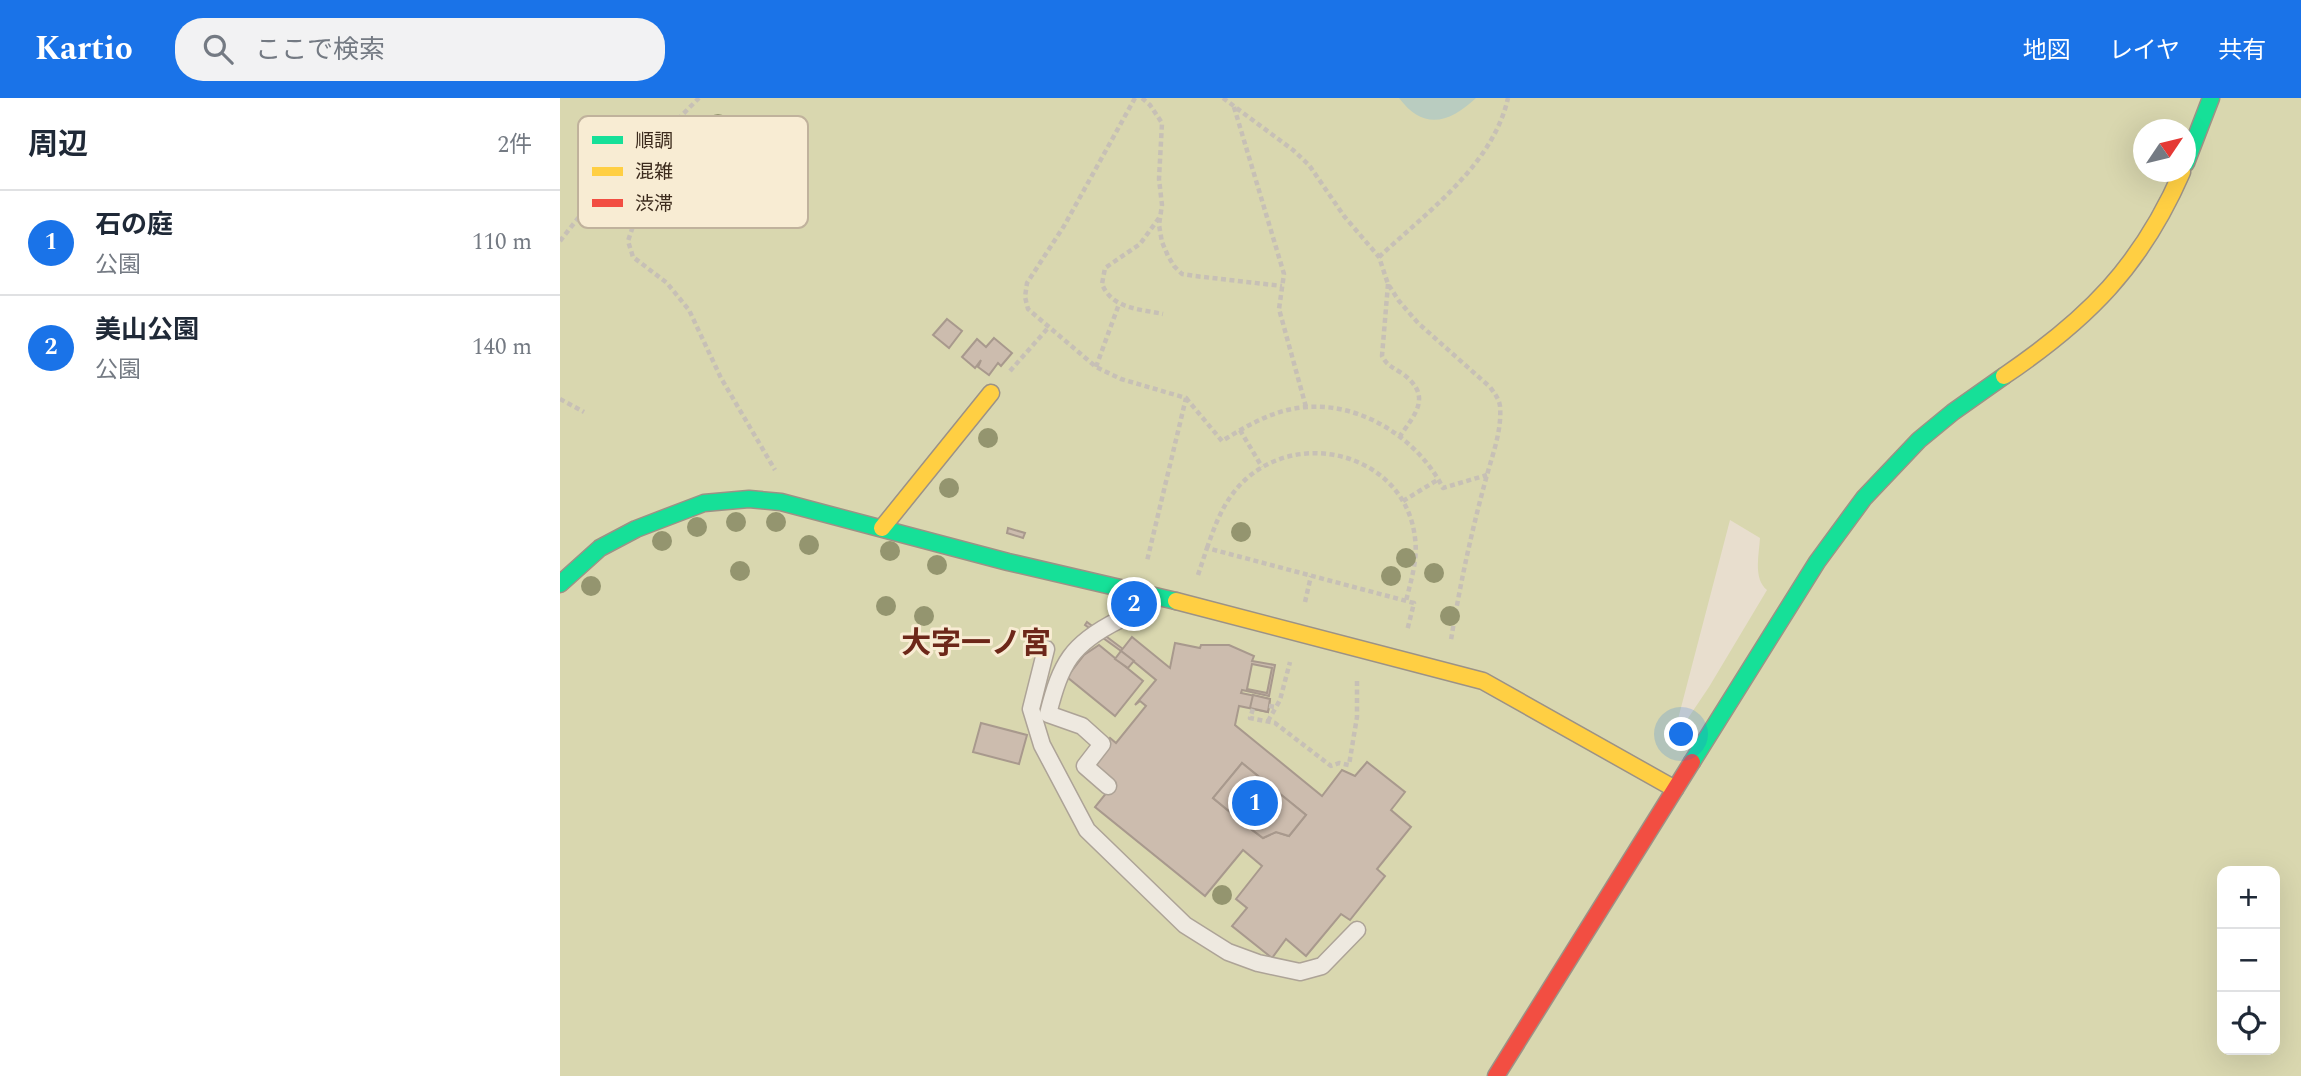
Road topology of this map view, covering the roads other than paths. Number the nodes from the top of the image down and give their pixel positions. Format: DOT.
graph roads {
  1 [pos="2211,98"];
  2 [pos="2196,137"];
  3 [pos="2178,182"];
  4 [pos="991,393"];
  5 [pos="882,528"];
  6 [pos="560,584"];
  7 [pos="1134,590"];
  8 [pos="1046,649"];
  9 [pos="1108,786"];
  10 [pos="1675,789"];
  11 [pos="1357,930"];
  12 [pos="1496,1076"];
  1 -- 2 [label="street"];
  3 -- 10 [label="street"];
  4 -- 5 [label="street"];
  5 -- 6 [label="street"];
  5 -- 7 [label="street"];
  7 -- 9 [label="lane"];
  7 -- 10 [label="street"];
  8 -- 11 [label="lane"];
  10 -- 12 [label="street"];
}
